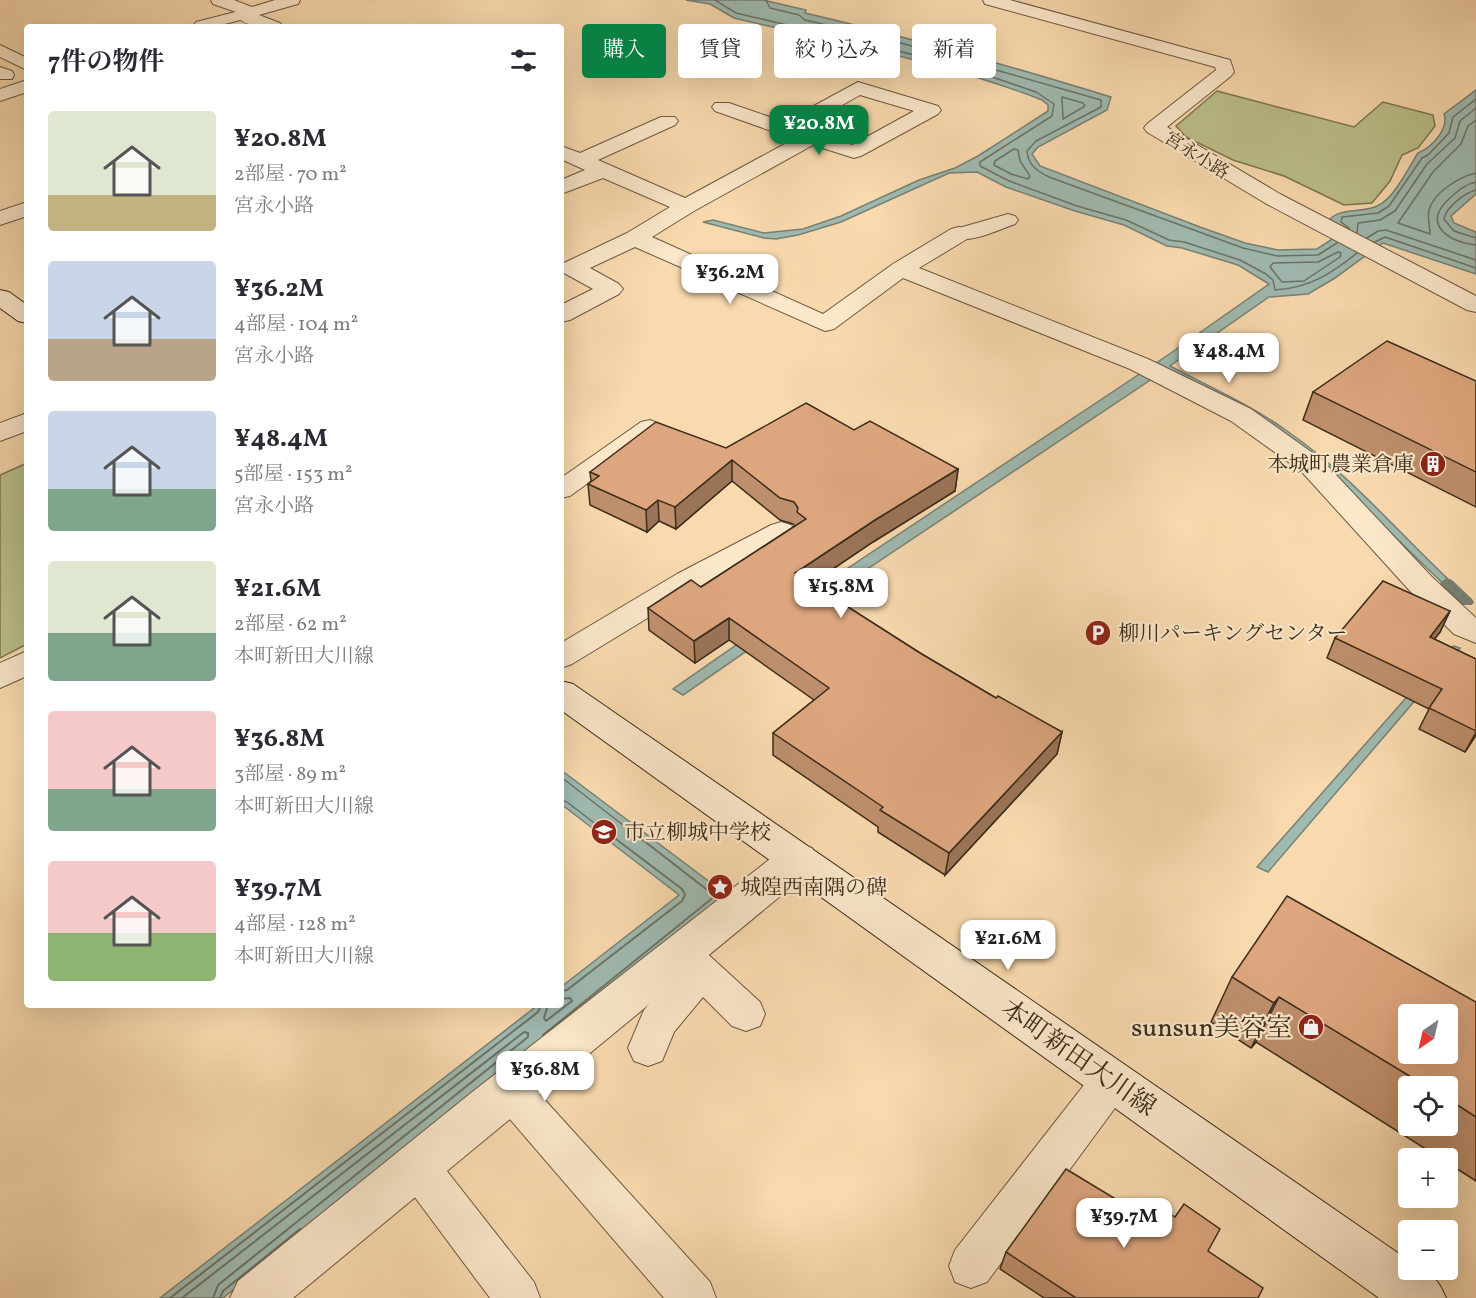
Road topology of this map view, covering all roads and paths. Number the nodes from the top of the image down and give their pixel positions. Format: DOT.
graph roads {
  1 [pos="219,0"];
  2 [pos="292,0"];
  3 [pos="991,0"];
  4 [pos="247,15"];
  5 [pos="216,24"];
  6 [pos="267,24"];
  7 [pos="24,87"];
  8 [pos="0,95"];
  9 [pos="722,107"];
  10 [pos="668,121"];
  11 [pos="786,129"];
  12 [pos="811,138"];
  13 [pos="566,154"];
  14 [pos="601,171"];
  15 [pos="564,187"];
  16 [pos="686,206"];
  17 [pos="24,210"];
  18 [pos="0,218"];
  19 [pos="1008,220"];
  20 [pos="959,234"];
  21 [pos="635,238"];
  22 [pos="902,269"];
  23 [pos="0,297"];
  24 [pos="1476,305"];
  25 [pos="564,313"];
  26 [pos="24,314"];
  27 [pos="24,422"];
  28 [pos="0,432"];
  29 [pos="680,441"];
  30 [pos="564,488"];
  31 [pos="781,531"];
  32 [pos="1476,632"];
  33 [pos="564,655"];
  34 [pos="24,664"];
  35 [pos="0,677"];
  36 [pos="564,695"];
  37 [pos="798,859"];
  38 [pos="691,962"];
  39 [pos="746,1014"];
  40 [pos="648,1048"];
  41 [pos="1112,1080"];
  42 [pos="510,1090"];
  43 [pos="417,1166"];
  44 [pos="971,1266"];
  45 [pos="255,1298"];
  46 [pos="518,1298"];
  47 [pos="694,1298"];
  48 [pos="1421,1298"];
  1 -- 4 [label="street"];
  2 -- 4 [label="street"];
  3 -- 24 [label="street, 宮永小路"];
  4 -- 5 [label="street"];
  4 -- 6 [label="street"];
  7 -- 8 [label="street"];
  9 -- 11 [label="street"];
  10 -- 13 [label="street"];
  11 -- 12 [label="street"];
  11 -- 12 [label="street"];
  12 -- 16 [label="street"];
  13 -- 14 [label="street"];
  14 -- 15 [label="street"];
  14 -- 16 [label="street"];
  16 -- 21 [label="street"];
  17 -- 18 [label="street"];
  19 -- 20 [label="lane"];
  20 -- 22 [label="street"];
  21 -- 22 [label="street"];
  21 -- 25 [label="street"];
  22 -- 32 [label="street"];
  23 -- 26 [label="street"];
  27 -- 28 [label="street"];
  29 -- 30 [label="lane"];
  31 -- 33 [label="lane"];
  34 -- 35 [label="lane"];
  36 -- 37 [label="street, 本町新田大川線"];
  37 -- 38 [label="street"];
  37 -- 41 [label="street, 本町新田大川線"];
  38 -- 39 [label="lane"];
  38 -- 40 [label="lane"];
  38 -- 42 [label="street"];
  41 -- 44 [label="lane"];
  41 -- 48 [label="street, 本町新田大川線"];
  42 -- 43 [label="street"];
  42 -- 47 [label="lane"];
  43 -- 45 [label="street"];
  43 -- 46 [label="lane"];
}
